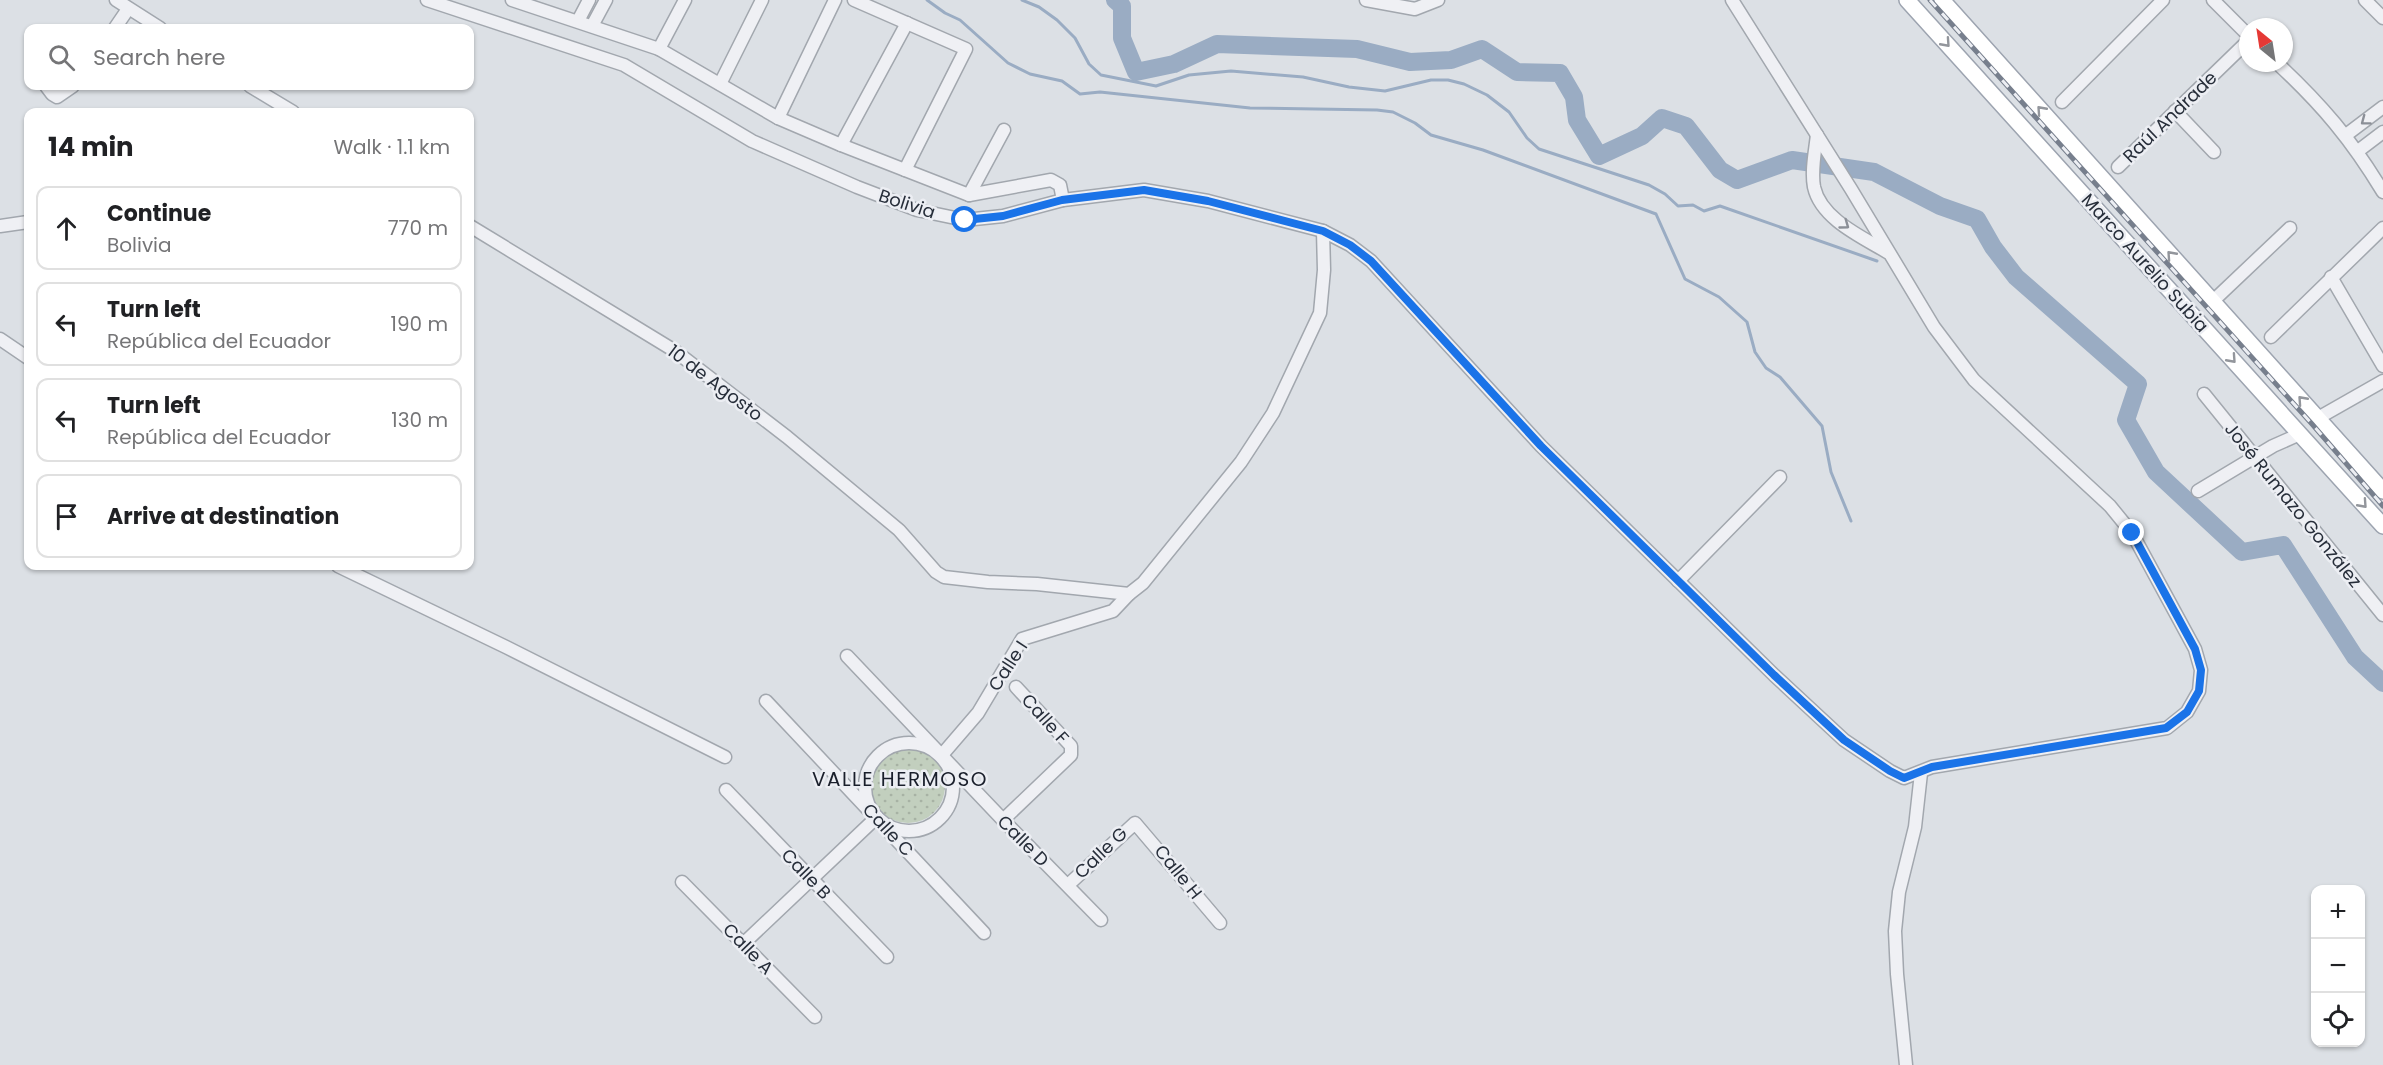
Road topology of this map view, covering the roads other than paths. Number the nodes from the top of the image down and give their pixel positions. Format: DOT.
graph roads {
  1 [pos="116,0"];
  2 [pos="427,0"];
  3 [pos="513,0"];
  4 [pos="589,0"];
  5 [pos="606,0"];
  6 [pos="685,0"];
  7 [pos="762,0"];
  8 [pos="835,0"];
  9 [pos="854,0"];
  10 [pos="1366,0"];
  11 [pos="1438,0"];
  12 [pos="1732,0"];
  13 [pos="1907,0"];
  14 [pos="1942,0"];
  15 [pos="2163,0"];
  16 [pos="2213,0"];
  17 [pos="2365,0"];
  18 [pos="129,9"];
  19 [pos="2383,18"];
  20 [pos="578,21"];
  21 [pos="907,23"];
  22 [pos="118,24"];
  23 [pos="153,24"];
  24 [pos="592,26"];
  25 [pos="2239,26"];
  26 [pos="659,50"];
  27 [pos="2239,50"];
  28 [pos="2287,72"];
  29 [pos="720,84"];
  30 [pos="49,90"];
  31 [pos="67,90"];
  32 [pos="256,90"];
  33 [pos="2062,102"];
  34 [pos="2383,107"];
  35 [pos="286,108"];
  36 [pos="2175,111"];
  37 [pos="778,118"];
  38 [pos="1004,130"];
  39 [pos="2383,132"];
  40 [pos="1817,135"];
  41 [pos="2346,135"];
  42 [pos="841,146"];
  43 [pos="2358,151"];
  44 [pos="2214,152"];
  45 [pos="2118,167"];
  46 [pos="905,170"];
  47 [pos="2383,192"];
  48 [pos="969,195"];
  49 [pos="1062,200"];
  50 [pos="24,223"];
  51 [pos="0,226"];
  52 [pos="474,228"];
  53 [pos="2290,228"];
  54 [pos="2383,228"];
  55 [pos="1323,231"];
  56 [pos="1888,253"];
  57 [pos="2331,277"];
  58 [pos="2213,301"];
  59 [pos="2271,337"];
  60 [pos="0,339"];
  61 [pos="24,355"];
  62 [pos="2383,366"];
  63 [pos="2383,381"];
  64 [pos="2204,394"];
  65 [pos="2318,418"];
  66 [pos="2300,434"];
  67 [pos="2254,458"];
  68 [pos="1780,477"];
  69 [pos="2198,491"];
  70 [pos="2383,491"];
  71 [pos="2383,526"];
  72 [pos="346,570"];
  73 [pos="1678,581"];
  74 [pos="1129,594"];
  75 [pos="2383,615"];
  76 [pos="847,656"];
  77 [pos="1017,687"];
  78 [pos="766,701"];
  79 [pos="941,756"];
  80 [pos="725,757"];
  81 [pos="1921,773"];
  82 [pos="726,790"];
  83 [pos="876,818"];
  84 [pos="1003,820"];
  85 [pos="1135,823"];
  86 [pos="811,879"];
  87 [pos="682,882"];
  88 [pos="1068,885"];
  89 [pos="1101,920"];
  90 [pos="1220,923"];
  91 [pos="984,933"];
  92 [pos="743,944"];
  93 [pos="887,957"];
  94 [pos="815,1017"];
  95 [pos="1906,1065"];
  1 -- 18 [label="street"];
  2 -- 49 [label="street, Bolivia"];
  3 -- 20 [label="street"];
  4 -- 20 [label="street"];
  5 -- 24 [label="street"];
  6 -- 26 [label="street"];
  7 -- 29 [label="street"];
  8 -- 37 [label="street"];
  9 -- 21 [label="street"];
  10 -- 11 [label="street"];
  12 -- 40 [label="street, Bolivia"];
  13 -- 66 [label="main road, Marco Aurelio Subia, one-way"];
  58 -- 14 [label="main road, Marco Aurelio Subia, one-way"];
  15 -- 33 [label="street"];
  16 -- 25 [label="street"];
  17 -- 19 [label="street"];
  18 -- 22 [label="street"];
  18 -- 23 [label="street"];
  20 -- 24 [label="street"];
  21 -- 42 [label="street"];
  21 -- 46 [label="street"];
  24 -- 26 [label="street"];
  26 -- 29 [label="street"];
  27 -- 36 [label="street, Raúl Andrade"];
  28 -- 41 [label="street"];
  29 -- 37 [label="street"];
  30 -- 31 [label="street"];
  32 -- 35 [label="street"];
  34 -- 41 [label="street, one-way"];
  36 -- 44 [label="street"];
  36 -- 45 [label="street, Raúl Andrade"];
  37 -- 42 [label="street"];
  38 -- 48 [label="street"];
  39 -- 43 [label="street"];
  40 -- 56 [label="street, Bolivia"];
  40 -- 56 [label="street, one-way"];
  41 -- 43 [label="street"];
  42 -- 46 [label="street"];
  43 -- 47 [label="street"];
  46 -- 48 [label="street"];
  48 -- 49 [label="street"];
  49 -- 55 [label="street, Bolivia"];
  50 -- 51 [label="street"];
  52 -- 74 [label="street, 10 de Agosto"];
  53 -- 58 [label="street"];
  54 -- 57 [label="street"];
  55 -- 73 [label="street, Bolivia"];
  55 -- 74 [label="street, Calle I"];
  56 -- 81 [label="street, Bolivia"];
  57 -- 59 [label="street"];
  57 -- 62 [label="street"];
  65 -- 58 [label="main road, Marco Aurelio Subia, one-way"];
  60 -- 61 [label="street"];
  63 -- 65 [label="street"];
  64 -- 67 [label="street, José Rumazo González"];
  65 -- 70 [label="main road, Marco Aurelio Subia"];
  66 -- 67 [label="street"];
  66 -- 71 [label="main road, Marco Aurelio Subia, one-way"];
  67 -- 69 [label="street"];
  67 -- 75 [label="street, José Rumazo González"];
  68 -- 73 [label="street"];
  72 -- 80 [label="street"];
  73 -- 81 [label="street, Bolivia"];
  74 -- 79 [label="street, Calle I"];
  76 -- 79 [label="street, Calle D"];
  77 -- 84 [label="street, Calle F"];
  78 -- 83 [label="street, Calle C"];
  79 -- 83 [label="street"];
  79 -- 83 [label="street"];
  79 -- 84 [label="street, Calle D"];
  81 -- 95 [label="street"];
  82 -- 86 [label="street, Calle B"];
  83 -- 86 [label="street"];
  83 -- 91 [label="street, Calle C"];
  84 -- 88 [label="street, Calle D"];
  85 -- 88 [label="street, Calle G"];
  85 -- 90 [label="street, Calle H"];
  86 -- 92 [label="street"];
  86 -- 93 [label="street, Calle B"];
  87 -- 92 [label="street, Calle A"];
  88 -- 89 [label="street, Calle D"];
  92 -- 94 [label="street, Calle A"];
}
